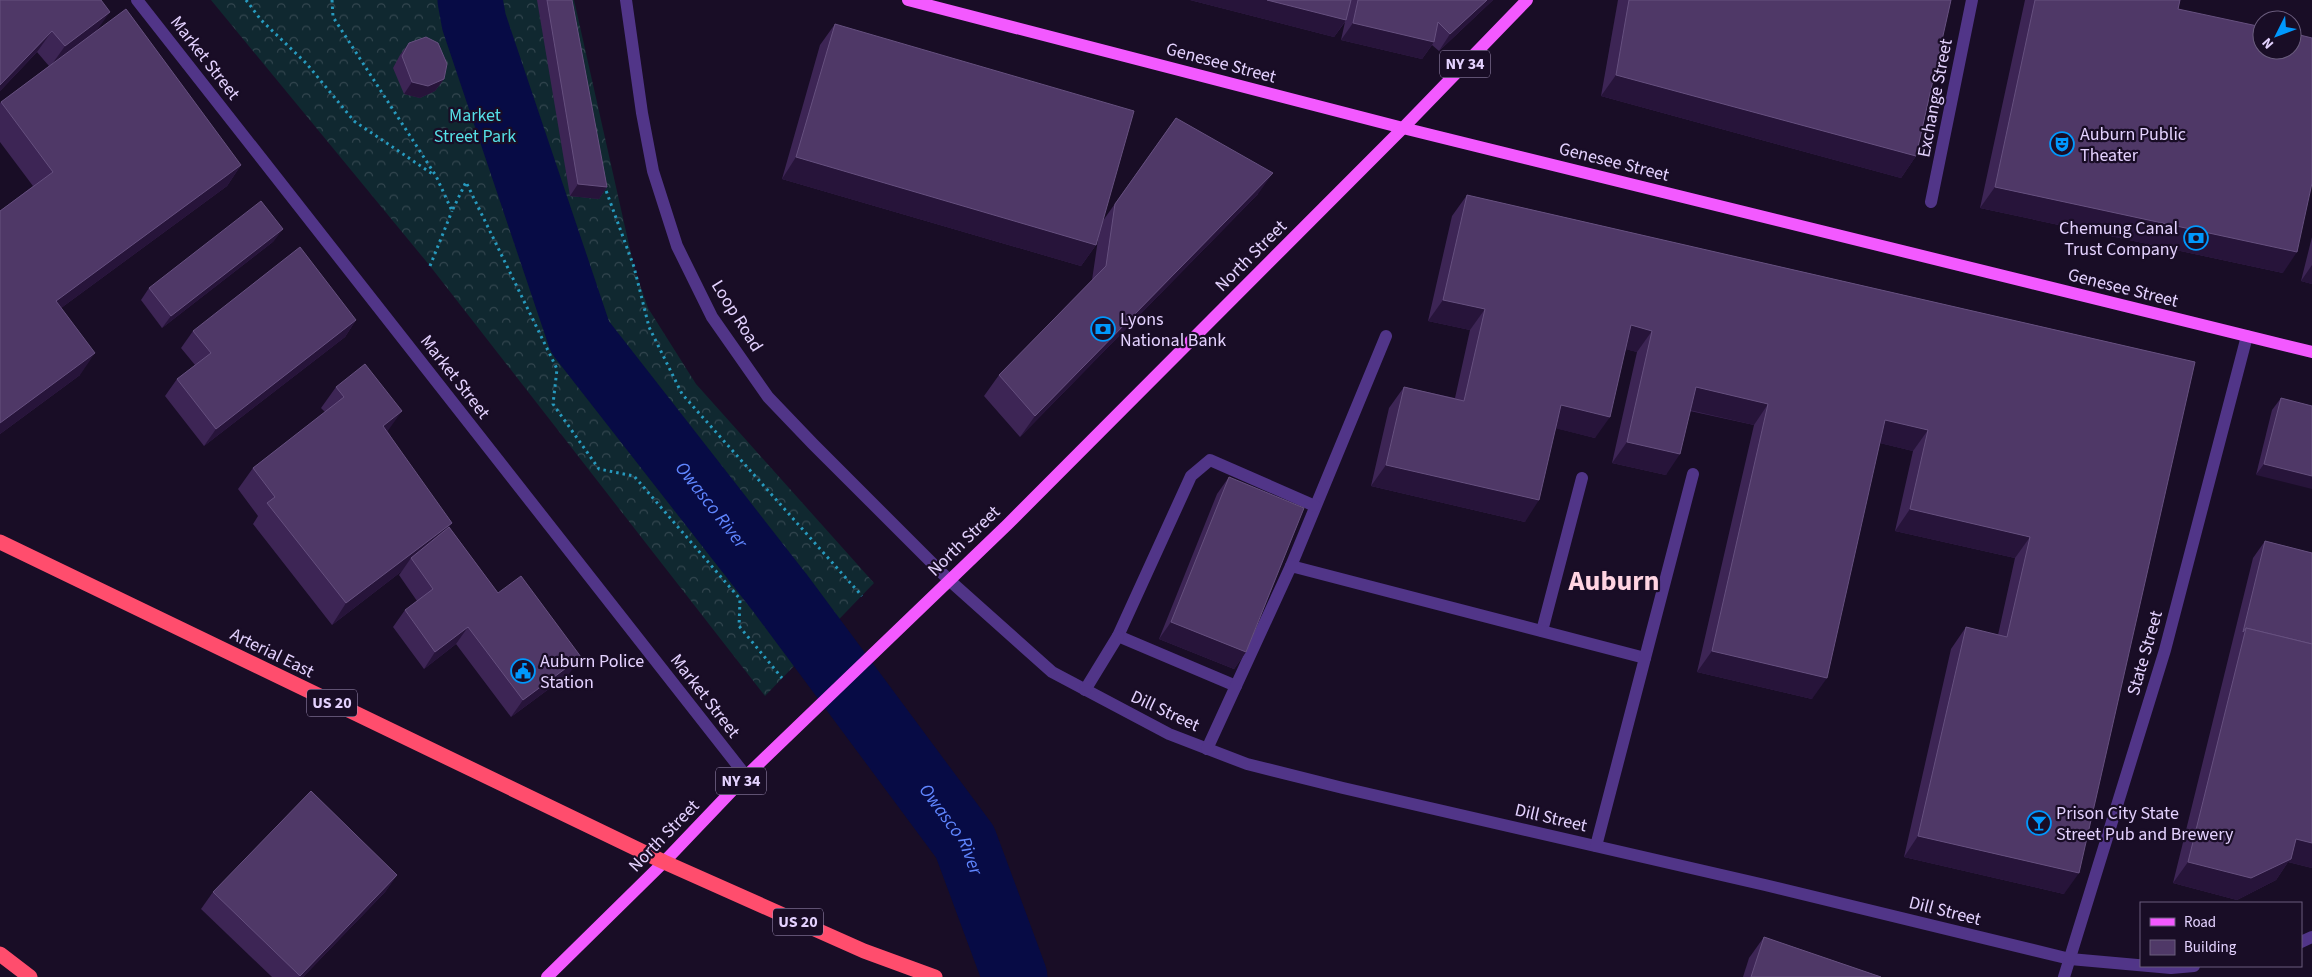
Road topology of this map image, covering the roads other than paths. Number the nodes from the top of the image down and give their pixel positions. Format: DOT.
graph roads {
  1 [pos="137,0"];
  2 [pos="626,0"];
  3 [pos="908,0"];
  4 [pos="1527,0"];
  5 [pos="1972,0"];
  6 [pos="1403,128"];
  7 [pos="1932,202"];
  8 [pos="1386,336"];
  9 [pos="2247,336"];
  10 [pos="2312,352"];
  11 [pos="1693,474"];
  12 [pos="1582,478"];
  13 [pos="1315,506"];
  14 [pos="0,542"];
  15 [pos="1291,566"];
  16 [pos="949,580"];
  17 [pos="1542,631"];
  18 [pos="1118,636"];
  19 [pos="1645,658"];
  20 [pos="1236,686"];
  21 [pos="1085,690"];
  22 [pos="1207,749"];
  23 [pos="746,776"];
  24 [pos="1596,846"];
  25 [pos="664,862"];
  26 [pos="0,954"];
  27 [pos="2070,960"];
  28 [pos="2140,966"];
  29 [pos="2158,967"];
  30 [pos="2182,967"];
  31 [pos="550,976"];
  32 [pos="30,977"];
  33 [pos="935,977"];
  34 [pos="2064,977"];
  1 -- 23 [label="street, Market Street"];
  2 -- 16 [label="street, Loop Road"];
  3 -- 6 [label="main road, Genesee Street"];
  4 -- 6 [label="main road, NY 34"];
  5 -- 7 [label="street, Exchange Street"];
  6 -- 9 [label="main road, Genesee Street"];
  6 -- 16 [label="main road, North Street / NY 34"];
  8 -- 13 [label="street"];
  9 -- 10 [label="main road, Genesee Street"];
  9 -- 27 [label="street, State Street"];
  11 -- 19 [label="street"];
  12 -- 17 [label="street"];
  13 -- 15 [label="street"];
  13 -- 18 [label="street"];
  14 -- 25 [label="highway, Arterial East / US 20"];
  15 -- 17 [label="street"];
  15 -- 20 [label="street"];
  16 -- 21 [label="street, Dill Street"];
  16 -- 23 [label="main road, North Street / NY 34"];
  17 -- 19 [label="street"];
  18 -- 20 [label="street"];
  18 -- 21 [label="street"];
  19 -- 24 [label="street"];
  20 -- 22 [label="street"];
  21 -- 22 [label="street, Dill Street"];
  22 -- 24 [label="street, Dill Street"];
  23 -- 25 [label="main road, North Street / NY 34"];
  24 -- 27 [label="street, Dill Street"];
  25 -- 31 [label="main road, North Street / NY 34"];
  25 -- 33 [label="highway, US 20"];
  26 -- 32 [label="highway"];
  27 -- 28 [label="street, Dill Street"];
  27 -- 34 [label="street, State Street"];
  29 -- 30 [label="street, Dill Street"];
}
